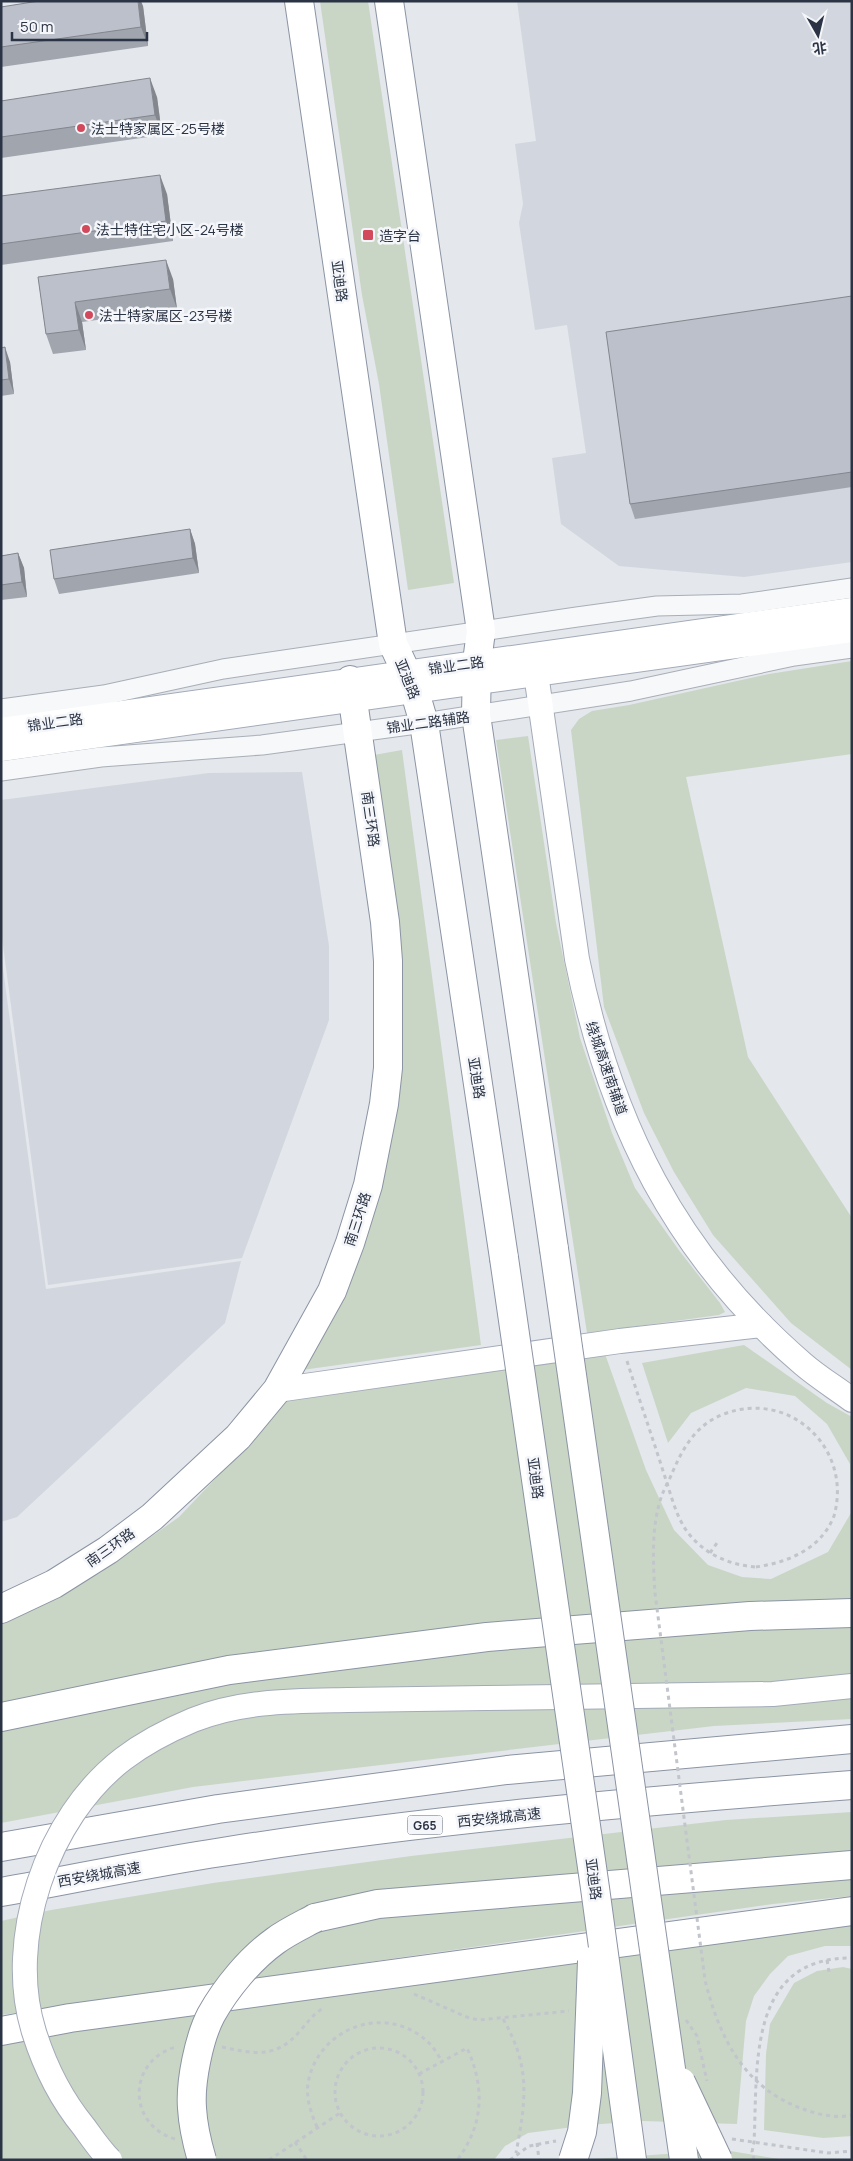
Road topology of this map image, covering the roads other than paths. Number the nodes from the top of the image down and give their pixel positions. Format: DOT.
graph roads {
  1 [pos="299,1"];
  2 [pos="389,1"];
  3 [pos="852,588"];
  4 [pos="852,610"];
  5 [pos="852,630"];
  6 [pos="481,631"];
  7 [pos="393,644"];
  8 [pos="852,648"];
  9 [pos="535,665"];
  10 [pos="476,671"];
  11 [pos="410,681"];
  12 [pos="351,690"];
  13 [pos="540,706"];
  14 [pos="1,710"];
  15 [pos="476,715"];
  16 [pos="424,723"];
  17 [pos="1,730"];
  18 [pos="358,731"];
  19 [pos="1,748"];
  20 [pos="1,771"];
  21 [pos="761,1325"];
  22 [pos="277,1390"];
  23 [pos="852,1400"];
  24 [pos="1,1609"];
  25 [pos="852,1613"];
  26 [pos="852,1686"];
  27 [pos="1,1717"];
  28 [pos="852,1739"];
  29 [pos="852,1785"];
  30 [pos="1,1847"];
  31 [pos="852,1865"];
  32 [pos="595,1888"];
  33 [pos="1,1892"];
  34 [pos="852,1911"];
  35 [pos="1,2031"];
  36 [pos="669,2056"];
  37 [pos="726,2149"];
  38 [pos="110,2160"];
  39 [pos="202,2160"];
  40 [pos="573,2160"];
  41 [pos="632,2160"];
  42 [pos="684,2160"];
  1 -- 7 [label="highway, 亚迪路"];
  2 -- 6 [label="highway"];
  3 -- 6 [label="street"];
  4 -- 9 [label="main road, 锦业二路"];
  5 -- 9 [label="main road, 锦业二路"];
  6 -- 7 [label="street"];
  6 -- 10 [label="highway"];
  7 -- 11 [label="highway, 亚迪路"];
  7 -- 14 [label="street"];
  8 -- 13 [label="street, 锦业二路辅路"];
  9 -- 10 [label="main road, 锦业二路"];
  9 -- 13 [label="main road, 绕城高速南辅道"];
  10 -- 11 [label="main road, 锦业二路"];
  10 -- 15 [label="highway"];
  11 -- 12 [label="main road, 锦业二路"];
  11 -- 16 [label="highway, 亚迪路"];
  12 -- 17 [label="main road, 锦业二路"];
  12 -- 18 [label="highway, 南三环路"];
  12 -- 19 [label="main road, 锦业二路"];
  13 -- 15 [label="street, 锦业二路辅路"];
  13 -- 21 [label="main road, 绕城高速南辅道"];
  15 -- 16 [label="street, 锦业二路辅路"];
  15 -- 36 [label="highway, bridge"];
  16 -- 18 [label="street, 锦业二路辅路"];
  16 -- 32 [label="highway, 亚迪路, bridge"];
  18 -- 20 [label="street, 锦业二路辅路"];
  18 -- 22 [label="highway, 南三环路"];
  21 -- 22 [label="main road"];
  21 -- 23 [label="main road, 绕城高速南辅道"];
  22 -- 24 [label="highway, 南三环路"];
  25 -- 27 [label="highway"];
  26 -- 38 [label="main road, bridge"];
  28 -- 30 [label="highway"];
  29 -- 33 [label="highway, 西安绕城高速 / G65"];
  31 -- 39 [label="highway, bridge"];
  32 -- 40 [label="highway, bridge"];
  32 -- 41 [label="highway, 亚迪路, bridge"];
  34 -- 35 [label="highway"];
  36 -- 37 [label="highway, bridge"];
  36 -- 42 [label="highway, bridge"];
}
